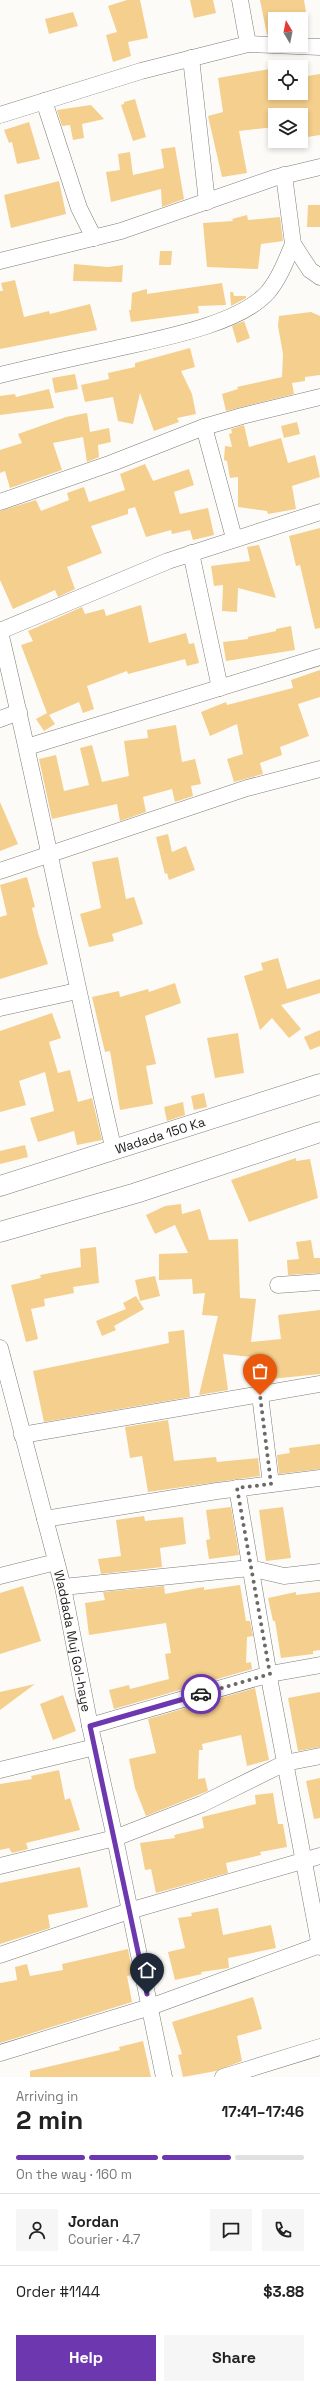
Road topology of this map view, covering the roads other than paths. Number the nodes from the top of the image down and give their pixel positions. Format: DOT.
graph roads {
  1 [pos="240,0"];
  2 [pos="248,44"];
  3 [pos="320,47"];
  4 [pos="191,58"];
  5 [pos="44,101"];
  6 [pos="0,115"];
  7 [pos="320,167"];
  8 [pos="284,175"];
  9 [pos="207,202"];
  10 [pos="94,238"];
  11 [pos="293,244"];
  12 [pos="0,261"];
  13 [pos="320,277"];
  14 [pos="0,374"];
  15 [pos="320,397"];
  16 [pos="204,427"];
  17 [pos="0,502"];
  18 [pos="320,512"];
  19 [pos="234,538"];
  20 [pos="191,553"];
  21 [pos="0,632"];
  22 [pos="320,657"];
  23 [pos="220,688"];
  24 [pos="19,712"];
  25 [pos="0,719"];
  26 [pos="28,747"];
  27 [pos="320,769"];
  28 [pos="50,854"];
  29 [pos="0,871"];
  30 [pos="77,991"];
  31 [pos="0,1008"];
  32 [pos="320,1084"];
  33 [pos="320,1132"];
  34 [pos="114,1151"];
  35 [pos="0,1186"];
  36 [pos="0,1232"];
  37 [pos="320,1282"];
  38 [pos="278,1285"];
  39 [pos="0,1348"];
  40 [pos="2,1365"];
  41 [pos="320,1384"];
  42 [pos="260,1395"];
  43 [pos="22,1435"];
  44 [pos="320,1478"];
  45 [pos="271,1484"];
  46 [pos="237,1488"];
  47 [pos="45,1519"];
  48 [pos="56,1562"];
  49 [pos="250,1568"];
  50 [pos="320,1572"];
  51 [pos="2,1574"];
  52 [pos="63,1587"];
  53 [pos="320,1665"];
  54 [pos="270,1674"];
  55 [pos="90,1726"];
  56 [pos="95,1747"];
  57 [pos="320,1756"];
  58 [pos="285,1764"];
  59 [pos="0,1770"];
  60 [pos="115,1838"];
  61 [pos="320,1856"];
  62 [pos="303,1862"];
  63 [pos="0,1866"];
  64 [pos="129,1910"];
  65 [pos="320,1946"];
  66 [pos="0,1955"];
  67 [pos="150,2007"];
  68 [pos="320,2047"];
  69 [pos="0,2053"];
  70 [pos="164,2077"];
  71 [pos="223,2077"];
  1 -- 2 [label="street"];
  2 -- 3 [label="street"];
  2 -- 4 [label="street"];
  4 -- 5 [label="street"];
  4 -- 9 [label="street"];
  5 -- 6 [label="street"];
  5 -- 10 [label="street"];
  7 -- 8 [label="street"];
  8 -- 9 [label="street"];
  8 -- 11 [label="street"];
  9 -- 10 [label="street"];
  10 -- 12 [label="street"];
  11 -- 13 [label="street"];
  11 -- 14 [label="street"];
  15 -- 16 [label="street"];
  16 -- 17 [label="street"];
  16 -- 19 [label="street"];
  18 -- 19 [label="street"];
  19 -- 20 [label="street"];
  20 -- 21 [label="street"];
  20 -- 23 [label="street"];
  21 -- 24 [label="street"];
  22 -- 23 [label="street"];
  23 -- 26 [label="street"];
  24 -- 25 [label="street"];
  24 -- 26 [label="street"];
  26 -- 28 [label="street"];
  27 -- 28 [label="street"];
  28 -- 29 [label="street"];
  28 -- 30 [label="street"];
  30 -- 31 [label="street"];
  30 -- 34 [label="street"];
  32 -- 34 [label="street, Wadada 150 Ka"];
  33 -- 36 [label="street"];
  34 -- 35 [label="street, Wadada 150 Ka"];
  37 -- 38 [label="street"];
  39 -- 40 [label="street, Waddada Muj Gol-haye"];
  40 -- 43 [label="street, Waddada Muj Gol-haye"];
  41 -- 42 [label="street"];
  42 -- 43 [label="street"];
  42 -- 45 [label="street"];
  43 -- 47 [label="street, Waddada Muj Gol-haye"];
  44 -- 45 [label="street"];
  45 -- 46 [label="street"];
  46 -- 47 [label="street"];
  46 -- 49 [label="street"];
  47 -- 48 [label="street, Waddada Muj Gol-haye"];
  48 -- 51 [label="street"];
  48 -- 52 [label="street, Waddada Muj Gol-haye"];
  49 -- 50 [label="street"];
  49 -- 52 [label="street"];
  49 -- 54 [label="street"];
  52 -- 55 [label="street, Waddada Muj Gol-haye"];
  53 -- 54 [label="street"];
  54 -- 55 [label="street"];
  54 -- 58 [label="street"];
  55 -- 56 [label="street, Waddada Muj Gol-haye"];
  56 -- 59 [label="street"];
  56 -- 60 [label="street, Waddada Muj Gol-haye"];
  57 -- 58 [label="street"];
  58 -- 60 [label="street"];
  58 -- 62 [label="street"];
  60 -- 63 [label="street"];
  60 -- 64 [label="street, Waddada Muj Gol-haye"];
  61 -- 62 [label="street"];
  62 -- 64 [label="street"];
  62 -- 65 [label="street"];
  64 -- 66 [label="street"];
  64 -- 67 [label="street, Waddada Muj Gol-haye"];
  65 -- 67 [label="street"];
  67 -- 69 [label="street"];
  67 -- 70 [label="street, Waddada Muj Gol-haye"];
  68 -- 71 [label="street"];
}
